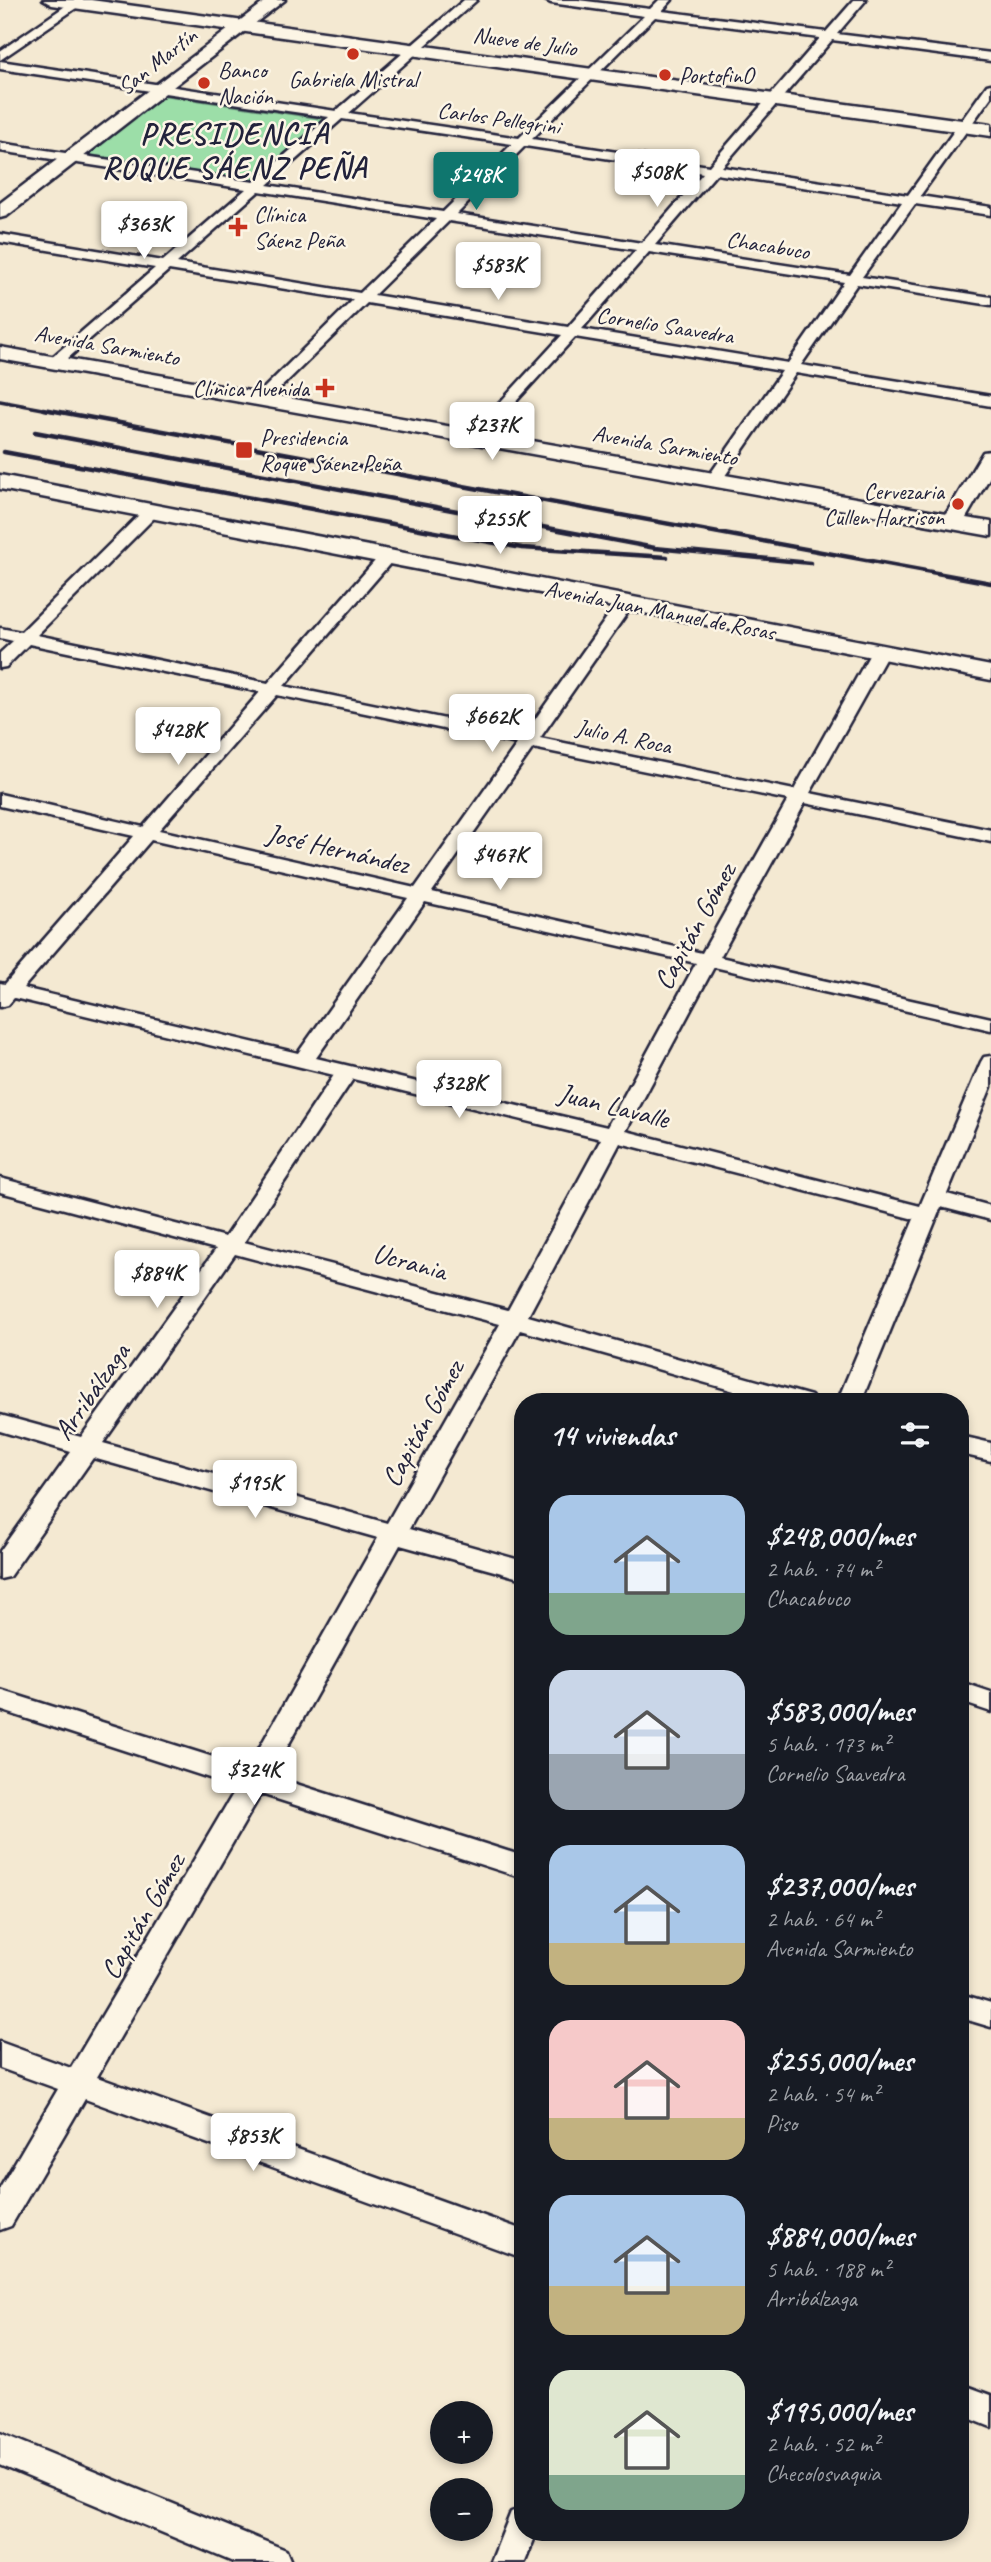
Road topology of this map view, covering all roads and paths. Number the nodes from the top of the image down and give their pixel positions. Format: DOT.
graph roads {
  1 [pos="52,0"];
  2 [pos="277,0"];
  3 [pos="471,0"];
  4 [pos="551,0"];
  5 [pos="666,0"];
  6 [pos="860,0"];
  7 [pos="79,2"];
  8 [pos="652,13"];
  9 [pos="243,26"];
  10 [pos="828,36"];
  11 [pos="414,50"];
  12 [pos="0,56"];
  13 [pos="991,57"];
  14 [pos="0,65"];
  15 [pos="590,75"];
  16 [pos="162,88"];
  17 [pos="991,88"];
  18 [pos="772,101"];
  19 [pos="339,115"];
  20 [pos="963,126"];
  21 [pos="991,130"];
  22 [pos="522,143"];
  23 [pos="0,147"];
  24 [pos="71,158"];
  25 [pos="714,170"];
  26 [pos="256,188"];
  27 [pos="911,200"];
  28 [pos="991,211"];
  29 [pos="0,212"];
  30 [pos="447,216"];
  31 [pos="0,238"];
  32 [pos="646,248"];
  33 [pos="164,266"];
  34 [pos="853,280"];
  35 [pos="364,299"];
  36 [pos="991,301"];
  37 [pos="572,332"];
  38 [pos="0,342"];
  39 [pos="0,353"];
  40 [pos="60,358"];
  41 [pos="790,368"];
  42 [pos="266,395"];
  43 [pos="991,401"];
  44 [pos="480,433"];
  45 [pos="991,457"];
  46 [pos="718,475"];
  47 [pos="0,482"];
  48 [pos="0,493"];
  49 [pos="148,516"];
  50 [pos="955,517"];
  51 [pos="991,517"];
  52 [pos="991,529"];
  53 [pos="383,561"];
  54 [pos="623,608"];
  55 [pos="0,633"];
  56 [pos="25,638"];
  57 [pos="877,657"];
  58 [pos="0,663"];
  59 [pos="991,673"];
  60 [pos="991,684"];
  61 [pos="272,689"];
  62 [pos="529,741"];
  63 [pos="799,797"];
  64 [pos="0,800"];
  65 [pos="147,834"];
  66 [pos="991,836"];
  67 [pos="420,895"];
  68 [pos="708,960"];
  69 [pos="3,994"];
  70 [pos="991,1024"];
  71 [pos="303,1061"];
  72 [pos="991,1062"];
  73 [pos="347,1072"];
  74 [pos="614,1135"];
  75 [pos="0,1185"];
  76 [pos="930,1207"];
  77 [pos="991,1213"];
  78 [pos="230,1244"];
  79 [pos="514,1320"];
  80 [pos="771,1393"];
  81 [pos="853,1393"];
  82 [pos="0,1423"];
  83 [pos="969,1447"];
  84 [pos="88,1448"];
  85 [pos="991,1452"];
  86 [pos="393,1535"];
  87 [pos="514,1568"];
  88 [pos="0,1570"];
  89 [pos="969,1695"];
  90 [pos="0,1700"];
  91 [pos="991,1702"];
  92 [pos="254,1782"];
  93 [pos="514,1864"];
  94 [pos="969,2008"];
  95 [pos="991,2015"];
  96 [pos="0,2055"];
  97 [pos="80,2082"];
  98 [pos="0,2216"];
  99 [pos="514,2241"];
  100 [pos="969,2403"];
  101 [pos="991,2411"];
  102 [pos="0,2449"];
  103 [pos="516,2541"];
  104 [pos="274,2562"];
  105 [pos="508,2562"];
  1 -- 7 [label="main road, Nueve de Julio"];
  2 -- 9 [label="main road, San Martín"];
  3 -- 11 [label="street"];
  4 -- 8 [label="street"];
  5 -- 8 [label="street"];
  6 -- 10 [label="street"];
  7 -- 9 [label="main road, Nueve de Julio"];
  7 -- 12 [label="street"];
  8 -- 10 [label="street"];
  8 -- 15 [label="street"];
  9 -- 11 [label="main road, Nueve de Julio"];
  9 -- 16 [label="main road, San Martín"];
  10 -- 13 [label="street"];
  10 -- 18 [label="street"];
  11 -- 15 [label="main road, Nueve de Julio"];
  11 -- 19 [label="street"];
  14 -- 16 [label="street, Carlos Pellegrini"];
  15 -- 18 [label="main road, Nueve de Julio"];
  15 -- 22 [label="street"];
  16 -- 19 [label="street, Carlos Pellegrini"];
  16 -- 24 [label="main road, San Martín"];
  17 -- 20 [label="street"];
  18 -- 20 [label="main road, Nueve de Julio"];
  18 -- 25 [label="street"];
  19 -- 22 [label="street, Carlos Pellegrini"];
  19 -- 26 [label="street"];
  20 -- 21 [label="main road, Nueve de Julio"];
  20 -- 27 [label="street"];
  22 -- 25 [label="street, Carlos Pellegrini"];
  22 -- 30 [label="street"];
  23 -- 24 [label="street, Chacabuco"];
  24 -- 26 [label="street, Chacabuco"];
  24 -- 29 [label="main road, San Martín"];
  25 -- 27 [label="street, Carlos Pellegrini"];
  25 -- 32 [label="street"];
  26 -- 30 [label="street, Chacabuco"];
  26 -- 33 [label="street"];
  27 -- 28 [label="street, Carlos Pellegrini"];
  27 -- 34 [label="street"];
  30 -- 32 [label="street, Chacabuco"];
  30 -- 35 [label="street"];
  31 -- 33 [label="street, Cornelio Saavedra"];
  32 -- 34 [label="street, Chacabuco"];
  32 -- 37 [label="street"];
  33 -- 35 [label="street, Cornelio Saavedra"];
  33 -- 40 [label="street"];
  34 -- 36 [label="street, Chacabuco"];
  34 -- 41 [label="street"];
  35 -- 37 [label="street, Cornelio Saavedra"];
  35 -- 42 [label="street"];
  37 -- 41 [label="street, Cornelio Saavedra"];
  37 -- 44 [label="street"];
  38 -- 40 [label="main road, Avenida Sarmiento"];
  39 -- 40 [label="main road, Avenida Sarmiento"];
  40 -- 42 [label="main road, Avenida Sarmiento"];
  41 -- 43 [label="street, Cornelio Saavedra"];
  41 -- 46 [label="street"];
  42 -- 44 [label="main road, Avenida Sarmiento"];
  44 -- 46 [label="main road, Avenida Sarmiento"];
  45 -- 50 [label="main road"];
  46 -- 50 [label="main road, Avenida Sarmiento"];
  47 -- 49 [label="main road, Avenida Juan Manuel de Rosas"];
  48 -- 49 [label="main road, Avenida Juan Manuel de Rosas"];
  49 -- 53 [label="main road, Avenida Juan Manuel de Rosas"];
  49 -- 56 [label="street"];
  50 -- 51 [label="main road, Avenida Sarmiento"];
  50 -- 52 [label="main road, Avenida Sarmiento"];
  53 -- 54 [label="main road, Avenida Juan Manuel de Rosas"];
  53 -- 61 [label="street"];
  54 -- 57 [label="main road, Avenida Juan Manuel de Rosas"];
  54 -- 62 [label="street"];
  55 -- 56 [label="street, Julio A. Roca"];
  56 -- 58 [label="street"];
  56 -- 61 [label="street, Julio A. Roca"];
  57 -- 59 [label="main road, Avenida Juan Manuel de Rosas"];
  57 -- 60 [label="main road, Avenida Juan Manuel de Rosas"];
  57 -- 63 [label="street, Capitán Gómez"];
  61 -- 62 [label="street, Julio A. Roca"];
  61 -- 65 [label="street"];
  62 -- 63 [label="street, Julio A. Roca"];
  62 -- 67 [label="street"];
  63 -- 66 [label="street, Julio A. Roca"];
  63 -- 68 [label="street, Capitán Gómez"];
  64 -- 65 [label="street, José Hernández"];
  65 -- 67 [label="street, José Hernández"];
  65 -- 69 [label="street"];
  67 -- 68 [label="street, José Hernández"];
  67 -- 71 [label="street"];
  68 -- 70 [label="street, José Hernández"];
  68 -- 74 [label="street, Capitán Gómez"];
  69 -- 71 [label="street, Juan Lavalle"];
  71 -- 73 [label="street, Juan Lavalle"];
  72 -- 76 [label="street"];
  73 -- 74 [label="street, Juan Lavalle"];
  73 -- 78 [label="street, Arribálzaga"];
  74 -- 76 [label="street, Juan Lavalle"];
  74 -- 79 [label="street, Capitán Gómez"];
  75 -- 78 [label="street, Ucrania"];
  76 -- 77 [label="street, Juan Lavalle"];
  76 -- 81 [label="street"];
  78 -- 79 [label="street, Ucrania"];
  78 -- 84 [label="street, Arribálzaga"];
  79 -- 80 [label="street, Ucrania"];
  79 -- 86 [label="street, Capitán Gómez"];
  82 -- 84 [label="street"];
  83 -- 85 [label="street"];
  84 -- 86 [label="street"];
  84 -- 88 [label="street, Arribálzaga"];
  86 -- 87 [label="street"];
  86 -- 92 [label="street, Capitán Gómez"];
  89 -- 91 [label="street"];
  90 -- 92 [label="street"];
  92 -- 93 [label="street"];
  92 -- 97 [label="street, Capitán Gómez"];
  94 -- 95 [label="street"];
  96 -- 97 [label="street"];
  97 -- 98 [label="street, Capitán Gómez"];
  97 -- 99 [label="street"];
  100 -- 101 [label="street"];
  102 -- 104 [label="street"];
  103 -- 105 [label="street"];
}
